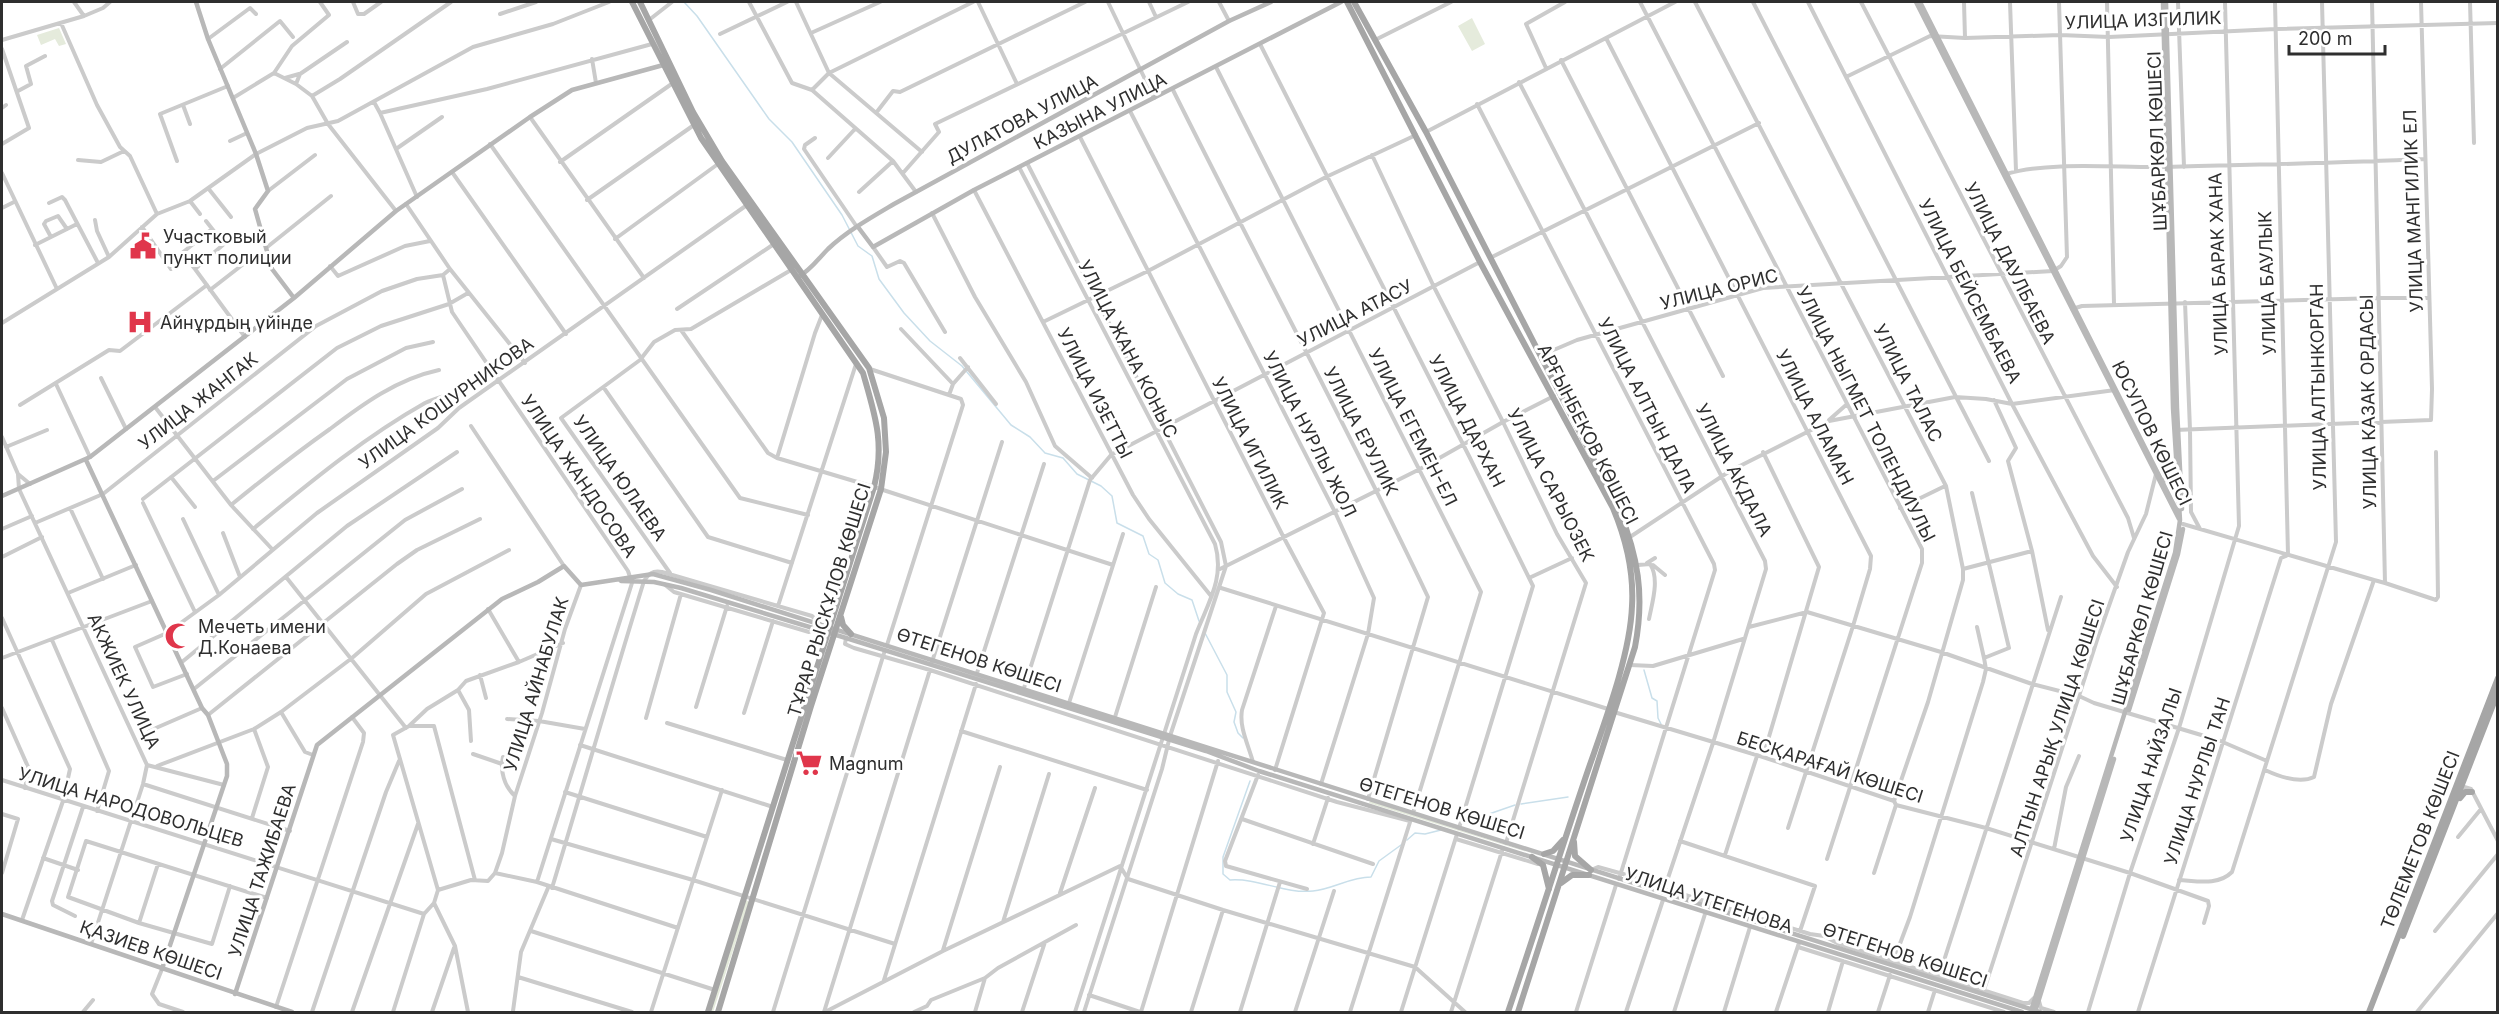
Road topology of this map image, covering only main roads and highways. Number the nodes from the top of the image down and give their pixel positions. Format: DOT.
graph roads {
  1 [pos="640,2"];
  2 [pos="1347,2"];
  3 [pos="1354,2"];
  4 [pos="633,4"];
  5 [pos="666,64"];
  6 [pos="703,136"];
  7 [pos="1484,248"];
  8 [pos="1475,252"];
  9 [pos="800,276"];
  10 [pos="1543,358"];
  11 [pos="1537,365"];
  12 [pos="874,386"];
  13 [pos="867,388"];
  14 [pos="1618,513"];
  15 [pos="858,535"];
  16 [pos="866,537"];
  17 [pos="841,613"];
  18 [pos="832,630"];
  19 [pos="849,636"];
  20 [pos="2498,678"];
  21 [pos="2498,692"];
  22 [pos="1611,711"];
  23 [pos="800,730"];
  24 [pos="1602,736"];
  25 [pos="2468,771"];
  26 [pos="2460,785"];
  27 [pos="2450,817"];
  28 [pos="1574,835"];
  29 [pos="1565,837"];
  30 [pos="1544,854"];
  31 [pos="1532,857"];
  32 [pos="1561,863"];
  33 [pos="1553,891"];
  34 [pos="708,1012"];
  35 [pos="718,1012"];
  36 [pos="1508,1012"];
  37 [pos="1518,1012"];
  38 [pos="2372,1012"];
  1 -- 5 [label="main road, ТҰРАР РЫСКҰЛОВ КӨШЕСІ"];
  2 -- 8 [label="main road, АРҒЫНБЕКОВ КӨШЕСІ"];
  3 -- 7 [label="main road, АРҒЫНБЕКОВ КӨШЕСІ"];
  4 -- 5 [label="main road, ТҰРАР РЫСКҰЛОВ КӨШЕСІ"];
  5 -- 6 [label="main road, ТҰРАР РЫСКҰЛОВ КӨШЕСІ"];
  5 -- 6 [label="main road, ТҰРАР РЫСКҰЛОВ КӨШЕСІ"];
  6 -- 9 [label="main road, ТҰРАР РЫСКҰЛОВ КӨШЕСІ"];
  6 -- 9 [label="main road, ТҰРАР РЫСКҰЛОВ КӨШЕСІ"];
  7 -- 8 [label="main road"];
  7 -- 10 [label="main road, АРҒЫНБЕКОВ КӨШЕСІ"];
  8 -- 11 [label="main road, АРҒЫНБЕКОВ КӨШЕСІ"];
  9 -- 12 [label="main road, ТҰРАР РЫСКҰЛОВ КӨШЕСІ"];
  9 -- 13 [label="main road, ТҰРАР РЫСКҰЛОВ КӨШЕСІ"];
  10 -- 11 [label="main road"];
  10 -- 14 [label="main road, АРҒЫНБЕКОВ КӨШЕСІ"];
  11 -- 14 [label="main road, АРҒЫНБЕКОВ КӨШЕСІ"];
  12 -- 13 [label="main road"];
  12 -- 16 [label="main road, ТҰРАР РЫСКҰЛОВ КӨШЕСІ"];
  13 -- 15 [label="main road, ТҰРАР РЫСКҰЛОВ КӨШЕСІ"];
  14 -- 22 [label="main road, АРҒЫНБЕКОВ КӨШЕСІ"];
  14 -- 22 [label="main road, АРҒЫНБЕКОВ КӨШЕСІ"];
  15 -- 16 [label="main road"];
  15 -- 18 [label="main road, ТҰРАР РЫСКҰЛОВ КӨШЕСІ"];
  16 -- 17 [label="main road, ТҰРАР РЫСКҰЛОВ КӨШЕСІ"];
  17 -- 18 [label="main road, ТҰРАР РЫСКҰЛОВ КӨШЕСІ"];
  17 -- 19 [label="main road"];
  18 -- 23 [label="main road, ТҰРАР РЫСКҰЛОВ КӨШЕСІ"];
  20 -- 26 [label="main road, ТӨЛЕМЕТОВ КӨШЕСІ"];
  21 -- 25 [label="main road, ТӨЛЕМЕТОВ КӨШЕСІ"];
  22 -- 24 [label="main road, АРҒЫНБЕКОВ КӨШЕСІ"];
  23 -- 34 [label="main road, ТҰРАР РЫСКҰЛОВ КӨШЕСІ"];
  23 -- 35 [label="main road, ТҰРАР РЫСКҰЛОВ КӨШЕСІ"];
  24 -- 28 [label="main road, АРҒЫНБЕКОВ КӨШЕСІ"];
  24 -- 29 [label="main road, АРҒЫНБЕКОВ КӨШЕСІ"];
  25 -- 26 [label="main road, ТӨЛЕМЕТОВ КӨШЕСІ"];
  25 -- 27 [label="main road"];
  26 -- 27 [label="main road, ТӨЛЕМЕТОВ КӨШЕСІ"];
  26 -- 38 [label="main road, ТӨЛЕМЕТОВ КӨШЕСІ"];
  27 -- 38 [label="main road, ТӨЛЕМЕТОВ КӨШЕСІ"];
  28 -- 32 [label="main road, АРҒЫНБЕКОВ КӨШЕСІ"];
  28 -- 33 [label="main road"];
  29 -- 30 [label="main road"];
  29 -- 32 [label="main road, АРҒЫНБЕКОВ КӨШЕСІ"];
  31 -- 33 [label="main road"];
  32 -- 33 [label="main road, АРҒЫНБЕКОВ КӨШЕСІ"];
  33 -- 36 [label="main road, АРҒЫНБЕКОВ КӨШЕСІ"];
  33 -- 37 [label="main road, АРҒЫНБЕКОВ КӨШЕСІ"];
}
